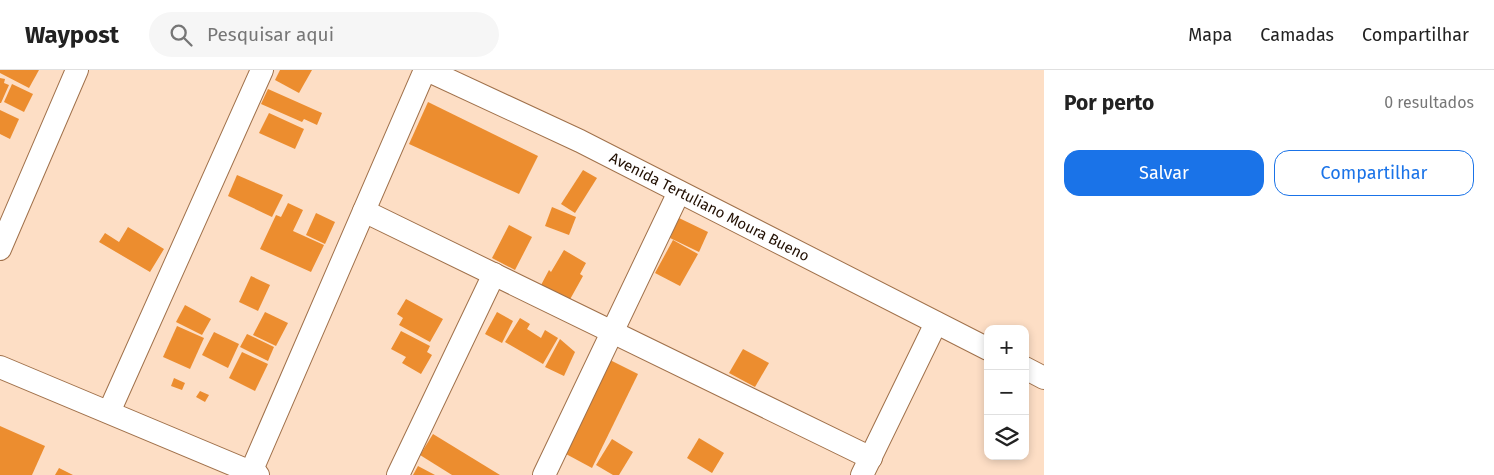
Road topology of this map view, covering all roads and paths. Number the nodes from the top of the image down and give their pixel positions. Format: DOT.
graph roads {
  1 [pos="77,70"];
  2 [pos="262,70"];
  3 [pos="426,70"];
  4 [pos="679,192"];
  5 [pos="364,211"];
  6 [pos="0,249"];
  7 [pos="494,274"];
  8 [pos="936,323"];
  9 [pos="612,332"];
  10 [pos="984,347"];
  11 [pos="0,366"];
  12 [pos="109,412"];
  13 [pos="866,466"];
  14 [pos="255,474"];
  15 [pos="546,474"];
  16 [pos="398,475"];
  1 -- 6 [label="street"];
  2 -- 12 [label="street"];
  3 -- 4 [label="street, Avenida Tertuliano Moura Bueno"];
  3 -- 5 [label="street"];
  4 -- 8 [label="street, Avenida Tertuliano Moura Bueno"];
  4 -- 9 [label="street"];
  5 -- 7 [label="street"];
  5 -- 14 [label="street"];
  7 -- 9 [label="street"];
  7 -- 16 [label="street"];
  8 -- 10 [label="street, Avenida Tertuliano Moura Bueno"];
  8 -- 13 [label="street"];
  9 -- 13 [label="street"];
  9 -- 15 [label="street"];
  11 -- 12 [label="street"];
  12 -- 14 [label="street"];
}
